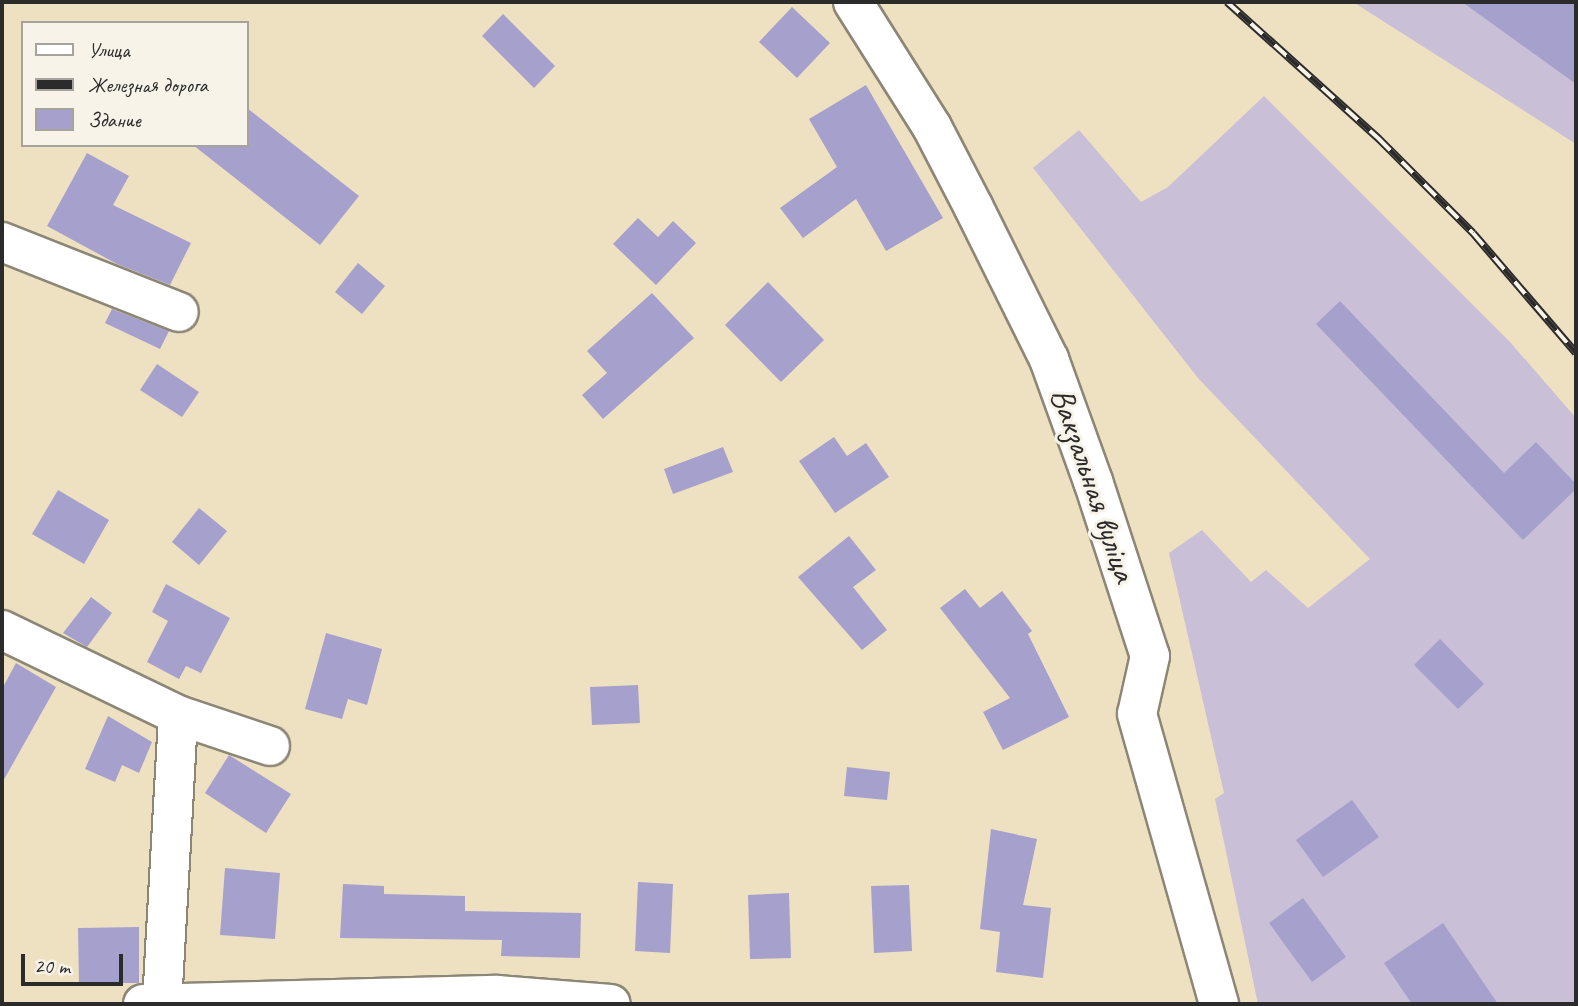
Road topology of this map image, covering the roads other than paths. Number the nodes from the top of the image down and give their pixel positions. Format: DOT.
graph roads {
  1 [pos="853,2"];
  2 [pos="2,242"];
  3 [pos="179,312"];
  4 [pos="2,630"];
  5 [pos="178,715"];
  6 [pos="270,746"];
  7 [pos="156,1004"];
  8 [pos="611,1004"];
  9 [pos="1219,1004"];
  1 -- 9 [label="street, Вакзальная вуліца"];
  2 -- 3 [label="street"];
  4 -- 5 [label="street"];
  5 -- 6 [label="street"];
  5 -- 7 [label="street"];
  7 -- 8 [label="street"];
}
